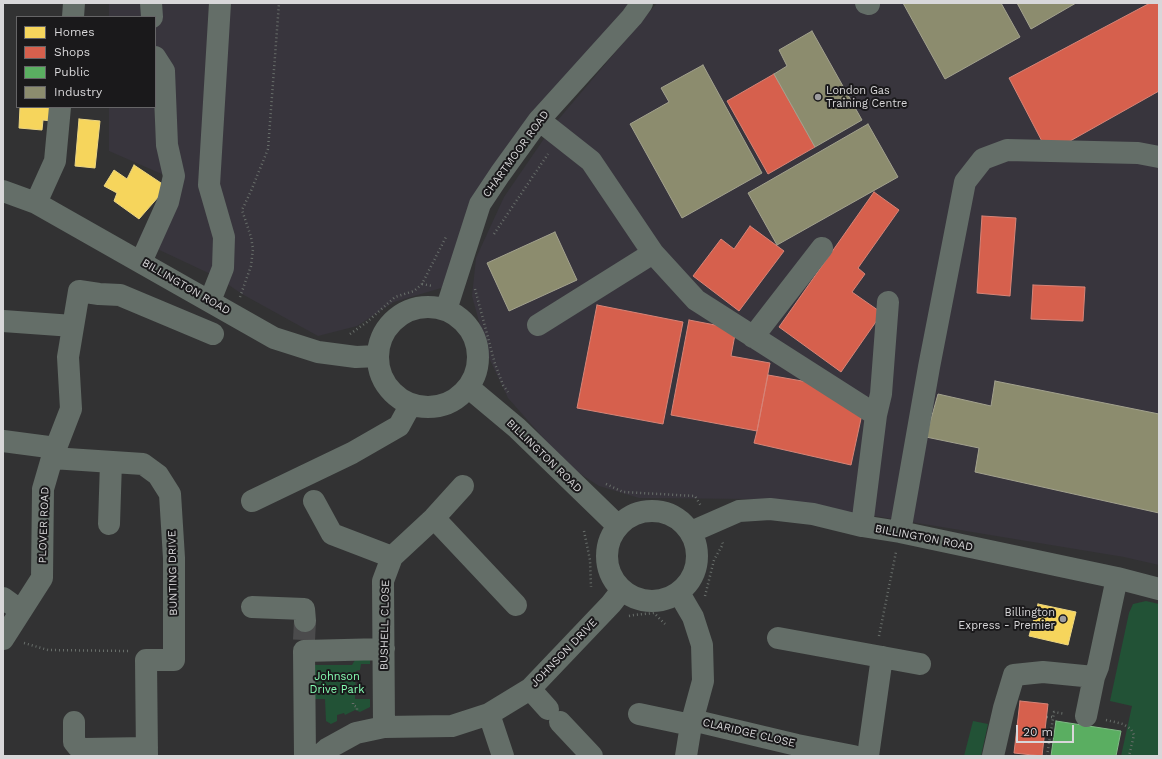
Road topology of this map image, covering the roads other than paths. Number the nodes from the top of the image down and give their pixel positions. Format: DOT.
graph roads {
  1 [pos="74,3"];
  2 [pos="151,3"];
  3 [pos="220,3"];
  4 [pos="642,3"];
  5 [pos="73,16"];
  6 [pos="152,16"];
  7 [pos="156,59"];
  8 [pos="60,108"];
  9 [pos="539,120"];
  10 [pos="1159,157"];
  11 [pos="3,191"];
  12 [pos="36,203"];
  13 [pos="822,248"];
  14 [pos="653,253"];
  15 [pos="141,262"];
  16 [pos="210,301"];
  17 [pos="888,302"];
  18 [pos="446,310"];
  19 [pos="3,321"];
  20 [pos="538,325"];
  21 [pos="73,326"];
  22 [pos="212,334"];
  23 [pos="753,337"];
  24 [pos="378,356"];
  25 [pos="468,387"];
  26 [pos="411,404"];
  27 [pos="876,415"];
  28 [pos="3,441"];
  29 [pos="54,453"];
  30 [pos="111,462"];
  31 [pos="463,486"];
  32 [pos="252,501"];
  33 [pos="314,501"];
  34 [pos="434,518"];
  35 [pos="108,524"];
  36 [pos="618,526"];
  37 [pos="862,526"];
  38 [pos="690,532"];
  39 [pos="898,540"];
  40 [pos="392,557"];
  41 [pos="1117,578"];
  42 [pos="1159,589"];
  43 [pos="622,590"];
  44 [pos="679,593"];
  45 [pos="3,598"];
  46 [pos="516,605"];
  47 [pos="252,607"];
  48 [pos="21,611"];
  49 [pos="304,637"];
  50 [pos="4,638"];
  51 [pos="778,638"];
  52 [pos="384,649"];
  53 [pos="880,649"];
  54 [pos="920,664"];
  55 [pos="1094,677"];
  56 [pos="530,689"];
  57 [pos="489,714"];
  58 [pos="639,714"];
  59 [pos="1086,716"];
  60 [pos="74,722"];
  61 [pos="692,723"];
  62 [pos="384,727"];
  63 [pos="796,750"];
  64 [pos="147,752"];
  65 [pos="326,754"];
  66 [pos="305,756"];
  67 [pos="503,756"];
  68 [pos="592,756"];
  69 [pos="686,756"];
  70 [pos="853,756"];
  71 [pos="868,756"];
  72 [pos="993,756"];
  1 -- 5 [label="street"];
  2 -- 6 [label="street"];
  3 -- 16 [label="street"];
  4 -- 9 [label="street, CHARTMOOR ROAD"];
  7 -- 15 [label="street"];
  8 -- 12 [label="street"];
  9 -- 14 [label="street"];
  9 -- 18 [label="street, CHARTMOOR ROAD"];
  10 -- 39 [label="street"];
  11 -- 12 [label="street, BILLINGTON ROAD"];
  12 -- 15 [label="street, BILLINGTON ROAD"];
  13 -- 23 [label="street"];
  14 -- 20 [label="street"];
  14 -- 23 [label="street"];
  15 -- 16 [label="street, BILLINGTON ROAD"];
  16 -- 24 [label="street, BILLINGTON ROAD"];
  17 -- 27 [label="street"];
  18 -- 24 [label="street"];
  18 -- 25 [label="street"];
  19 -- 21 [label="street"];
  21 -- 22 [label="street, PLOVER ROAD"];
  21 -- 29 [label="street, PLOVER ROAD"];
  23 -- 27 [label="street"];
  24 -- 26 [label="street"];
  25 -- 26 [label="street"];
  25 -- 36 [label="street, BILLINGTON ROAD"];
  26 -- 32 [label="street"];
  27 -- 37 [label="street"];
  28 -- 29 [label="street, BUNTING DRIVE"];
  29 -- 30 [label="street, BUNTING DRIVE"];
  29 -- 48 [label="street, PLOVER ROAD"];
  30 -- 35 [label="street"];
  30 -- 64 [label="street, BUNTING DRIVE"];
  31 -- 34 [label="street, BUSHELL CLOSE"];
  33 -- 40 [label="street"];
  34 -- 40 [label="street, BUSHELL CLOSE"];
  34 -- 46 [label="street"];
  36 -- 38 [label="street"];
  36 -- 43 [label="street"];
  37 -- 38 [label="street, BILLINGTON ROAD"];
  37 -- 39 [label="street, BILLINGTON ROAD"];
  38 -- 44 [label="street"];
  39 -- 41 [label="street, BILLINGTON ROAD"];
  40 -- 52 [label="street, BUSHELL CLOSE"];
  41 -- 42 [label="street, BILLINGTON ROAD"];
  41 -- 55 [label="street"];
  43 -- 44 [label="street"];
  43 -- 56 [label="street, JOHNSON DRIVE"];
  44 -- 61 [label="street"];
  45 -- 48 [label="street"];
  47 -- 49 [label="street"];
  48 -- 50 [label="street, PLOVER ROAD"];
  49 -- 52 [label="street"];
  49 -- 66 [label="street"];
  51 -- 53 [label="street"];
  52 -- 62 [label="street, BUSHELL CLOSE"];
  53 -- 54 [label="street"];
  53 -- 71 [label="street"];
  55 -- 59 [label="street"];
  55 -- 72 [label="street"];
  56 -- 57 [label="street, JOHNSON DRIVE"];
  56 -- 68 [label="street"];
  57 -- 62 [label="street, JOHNSON DRIVE"];
  57 -- 67 [label="street"];
  58 -- 61 [label="street, CLARIDGE CLOSE"];
  60 -- 64 [label="street"];
  61 -- 63 [label="street, CLARIDGE CLOSE"];
  61 -- 69 [label="street"];
  62 -- 65 [label="street, JOHNSON DRIVE"];
  63 -- 70 [label="street, CLARIDGE CLOSE"];
}
